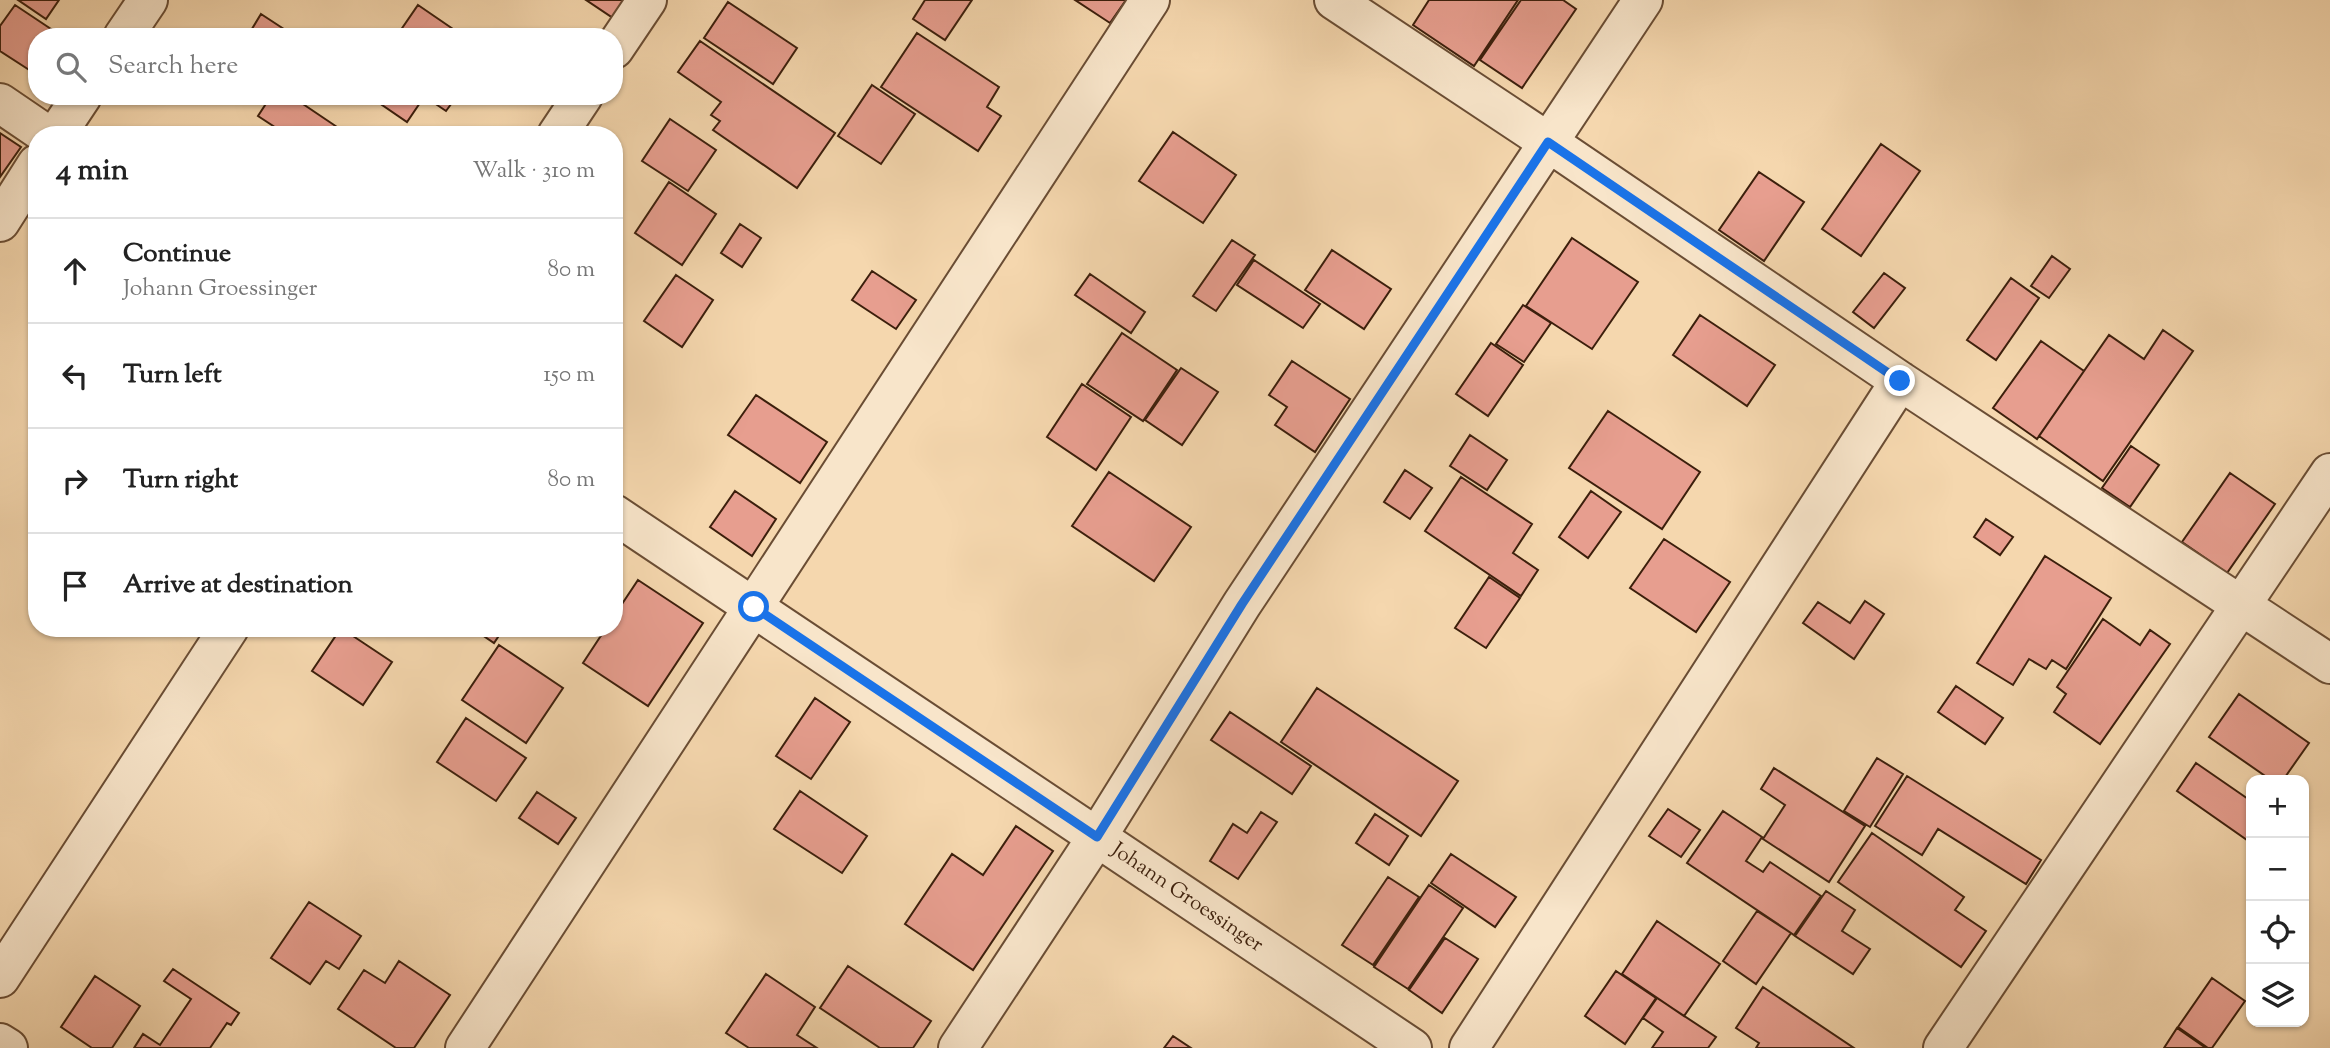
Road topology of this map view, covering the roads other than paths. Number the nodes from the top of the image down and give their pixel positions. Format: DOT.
graph roads {
  1 [pos="148,0"];
  2 [pos="647,0"];
  3 [pos="1150,0"];
  4 [pos="1334,0"];
  5 [pos="1643,0"];
  6 [pos="129,28"];
  7 [pos="623,36"];
  8 [pos="0,103"];
  9 [pos="76,105"];
  10 [pos="577,105"];
  11 [pos="34,126"];
  12 [pos="62,126"];
  13 [pos="563,126"];
  14 [pos="1548,142"];
  15 [pos="28,178"];
  16 [pos="0,222"];
  17 [pos="1900,381"];
  18 [pos="2330,473"];
  19 [pos="623,520"];
  20 [pos="2243,605"];
  21 [pos="754,607"];
  22 [pos="223,637"];
  23 [pos="2330,664"];
  24 [pos="1097,837"];
  25 [pos="0,978"];
  26 [pos="0,1043"];
  27 [pos="8,1048"];
  28 [pos="464,1048"];
  29 [pos="958,1048"];
  30 [pos="1412,1048"];
  31 [pos="1469,1048"];
  32 [pos="1943,1048"];
  1 -- 6 [label="street"];
  2 -- 7 [label="street"];
  3 -- 21 [label="street"];
  4 -- 14 [label="street"];
  5 -- 14 [label="street"];
  8 -- 11 [label="street"];
  9 -- 12 [label="street"];
  10 -- 13 [label="street"];
  14 -- 17 [label="street"];
  14 -- 24 [label="street"];
  15 -- 16 [label="street"];
  17 -- 20 [label="street"];
  17 -- 31 [label="street"];
  18 -- 20 [label="street"];
  19 -- 21 [label="street, Johann Groessinger"];
  20 -- 23 [label="street"];
  20 -- 32 [label="street"];
  21 -- 24 [label="street, Johann Groessinger"];
  21 -- 28 [label="street"];
  22 -- 25 [label="street"];
  24 -- 29 [label="street"];
  24 -- 30 [label="street, Johann Groessinger"];
  26 -- 27 [label="street"];
}
